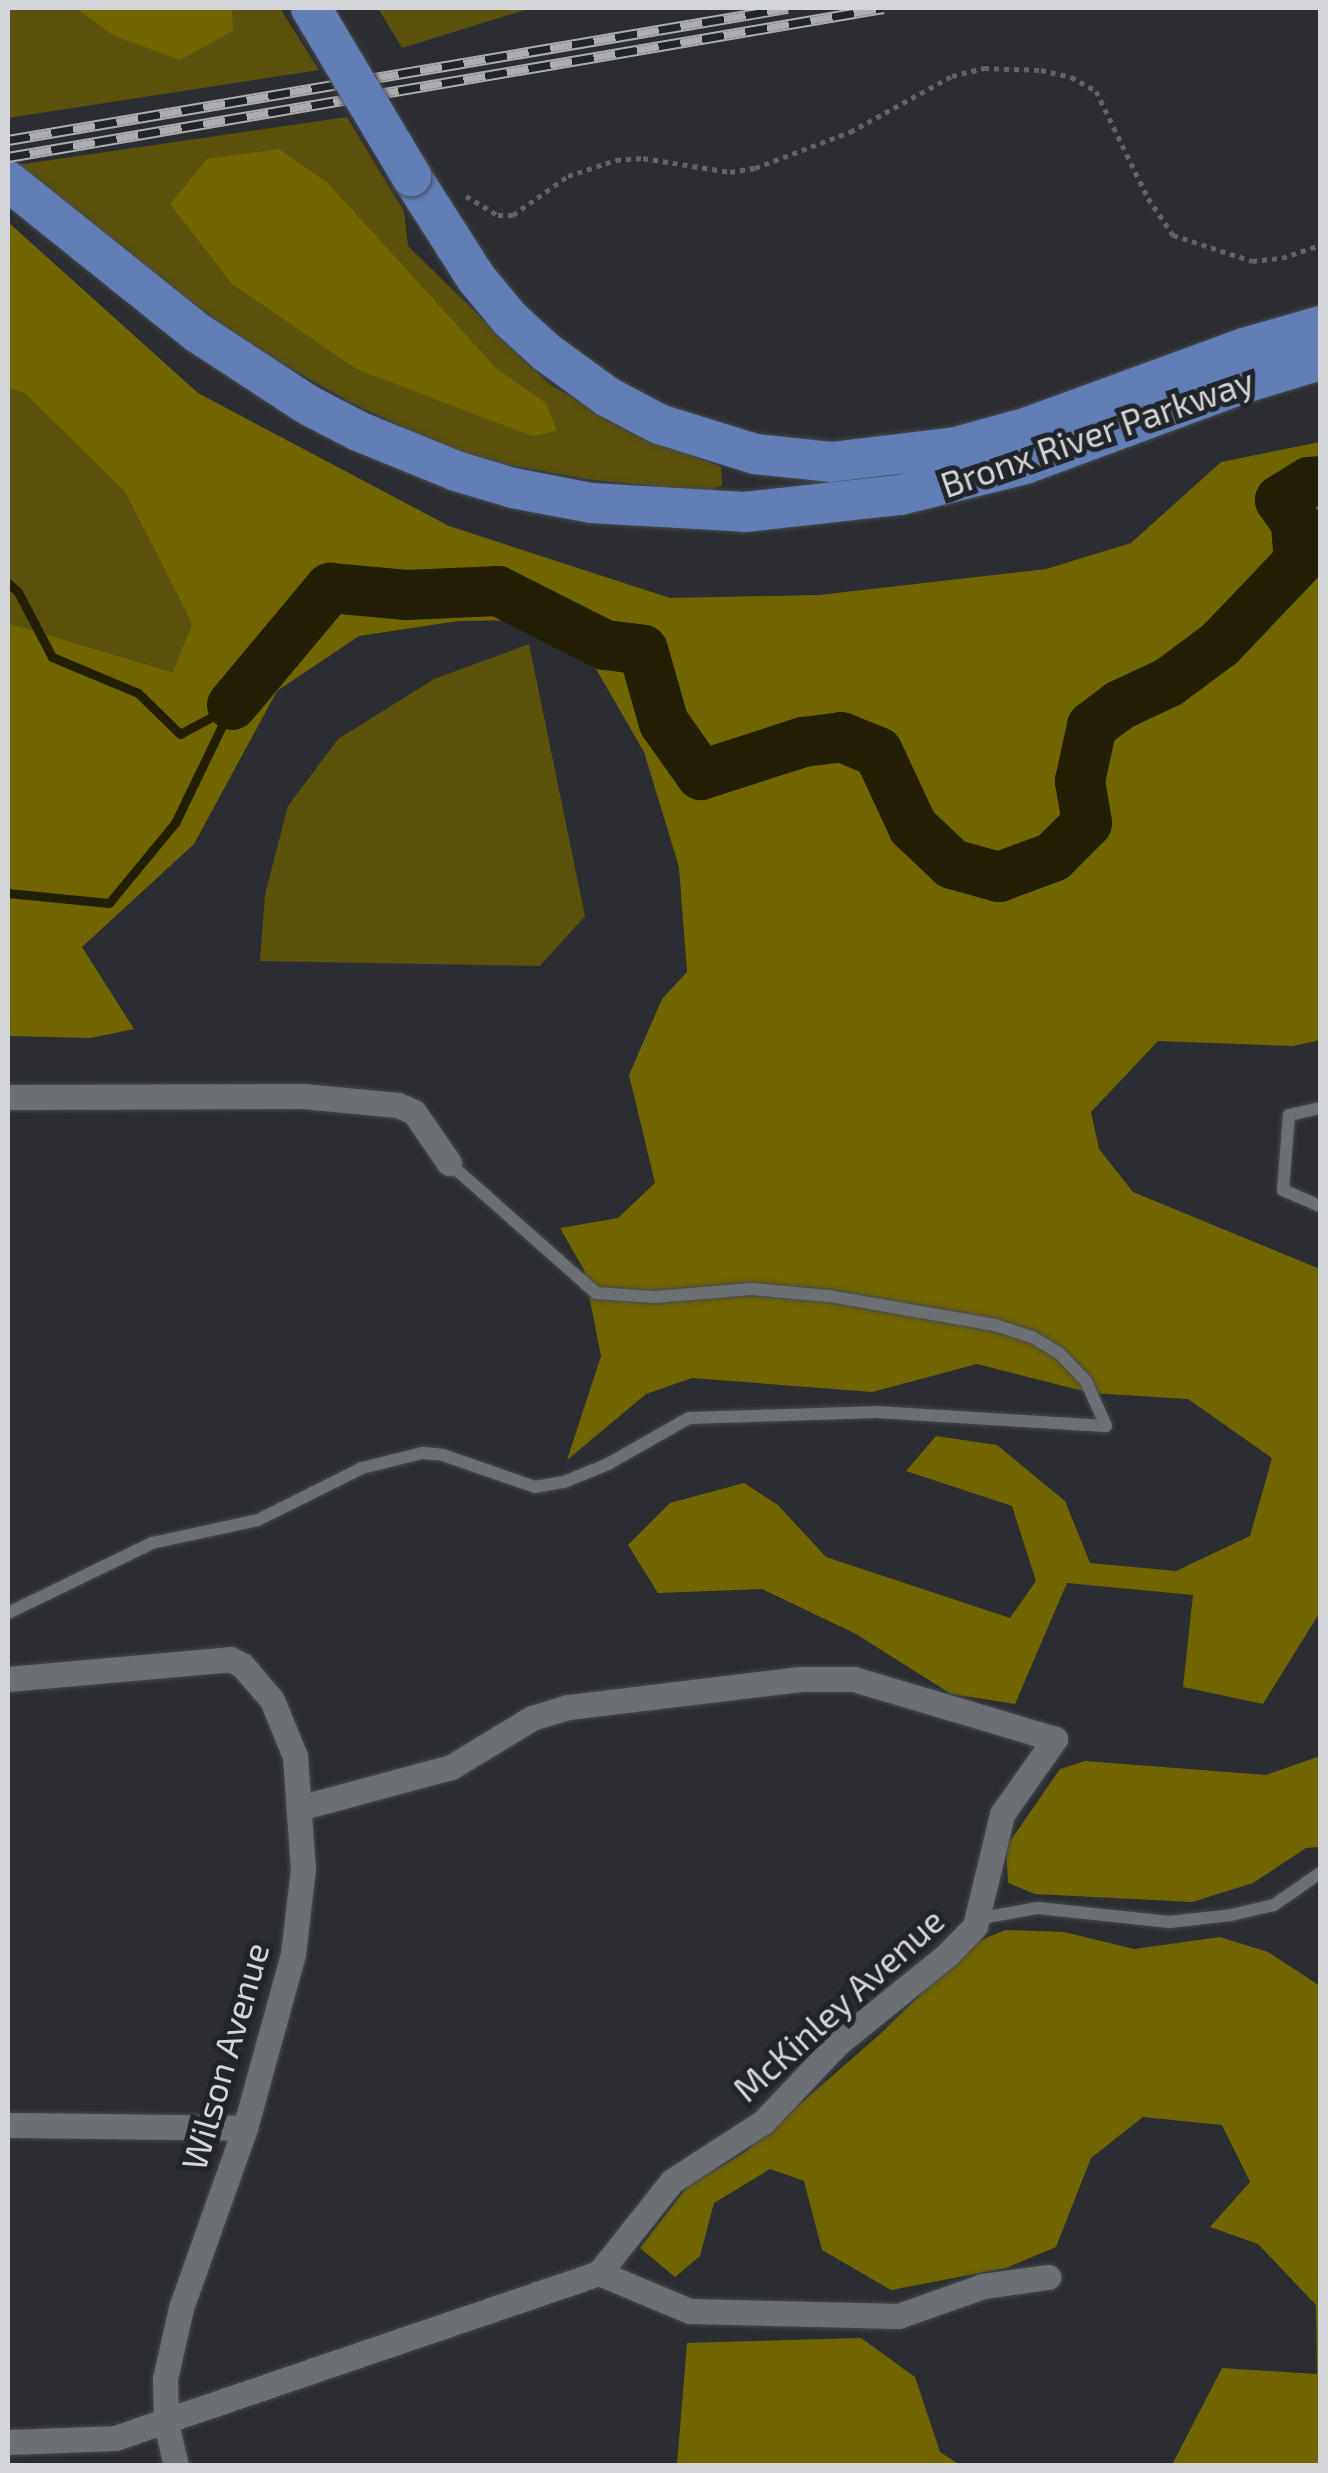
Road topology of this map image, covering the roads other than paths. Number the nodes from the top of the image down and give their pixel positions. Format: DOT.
graph roads {
  1 [pos="311,8"];
  2 [pos="8,181"];
  3 [pos="1320,326"];
  4 [pos="1320,360"];
  5 [pos="8,1097"];
  6 [pos="1320,1108"];
  7 [pos="448,1163"];
  8 [pos="1320,1206"];
  9 [pos="8,1613"];
  10 [pos="8,1679"];
  11 [pos="298,1808"];
  12 [pos="1320,1873"];
  13 [pos="976,1919"];
  14 [pos="8,2125"];
  15 [pos="245,2128"];
  16 [pos="599,2273"];
  17 [pos="1048,2278"];
  18 [pos="166,2423"];
  19 [pos="8,2442"];
  20 [pos="176,2466"];
  1 -- 3 [label="highway, Bronx River Parkway, bridge"];
  2 -- 4 [label="highway, Bronx River Parkway"];
  5 -- 7 [label="street"];
  6 -- 8 [label="lane"];
  7 -- 9 [label="lane"];
  10 -- 11 [label="street, Wilson Avenue"];
  11 -- 13 [label="street, McKinley Avenue"];
  11 -- 15 [label="street, Wilson Avenue"];
  12 -- 13 [label="lane"];
  13 -- 16 [label="street, McKinley Avenue"];
  14 -- 15 [label="street"];
  15 -- 18 [label="street, Wilson Avenue"];
  16 -- 17 [label="street"];
  16 -- 18 [label="street"];
  18 -- 19 [label="street"];
  18 -- 20 [label="street, Wilson Avenue"];
}
